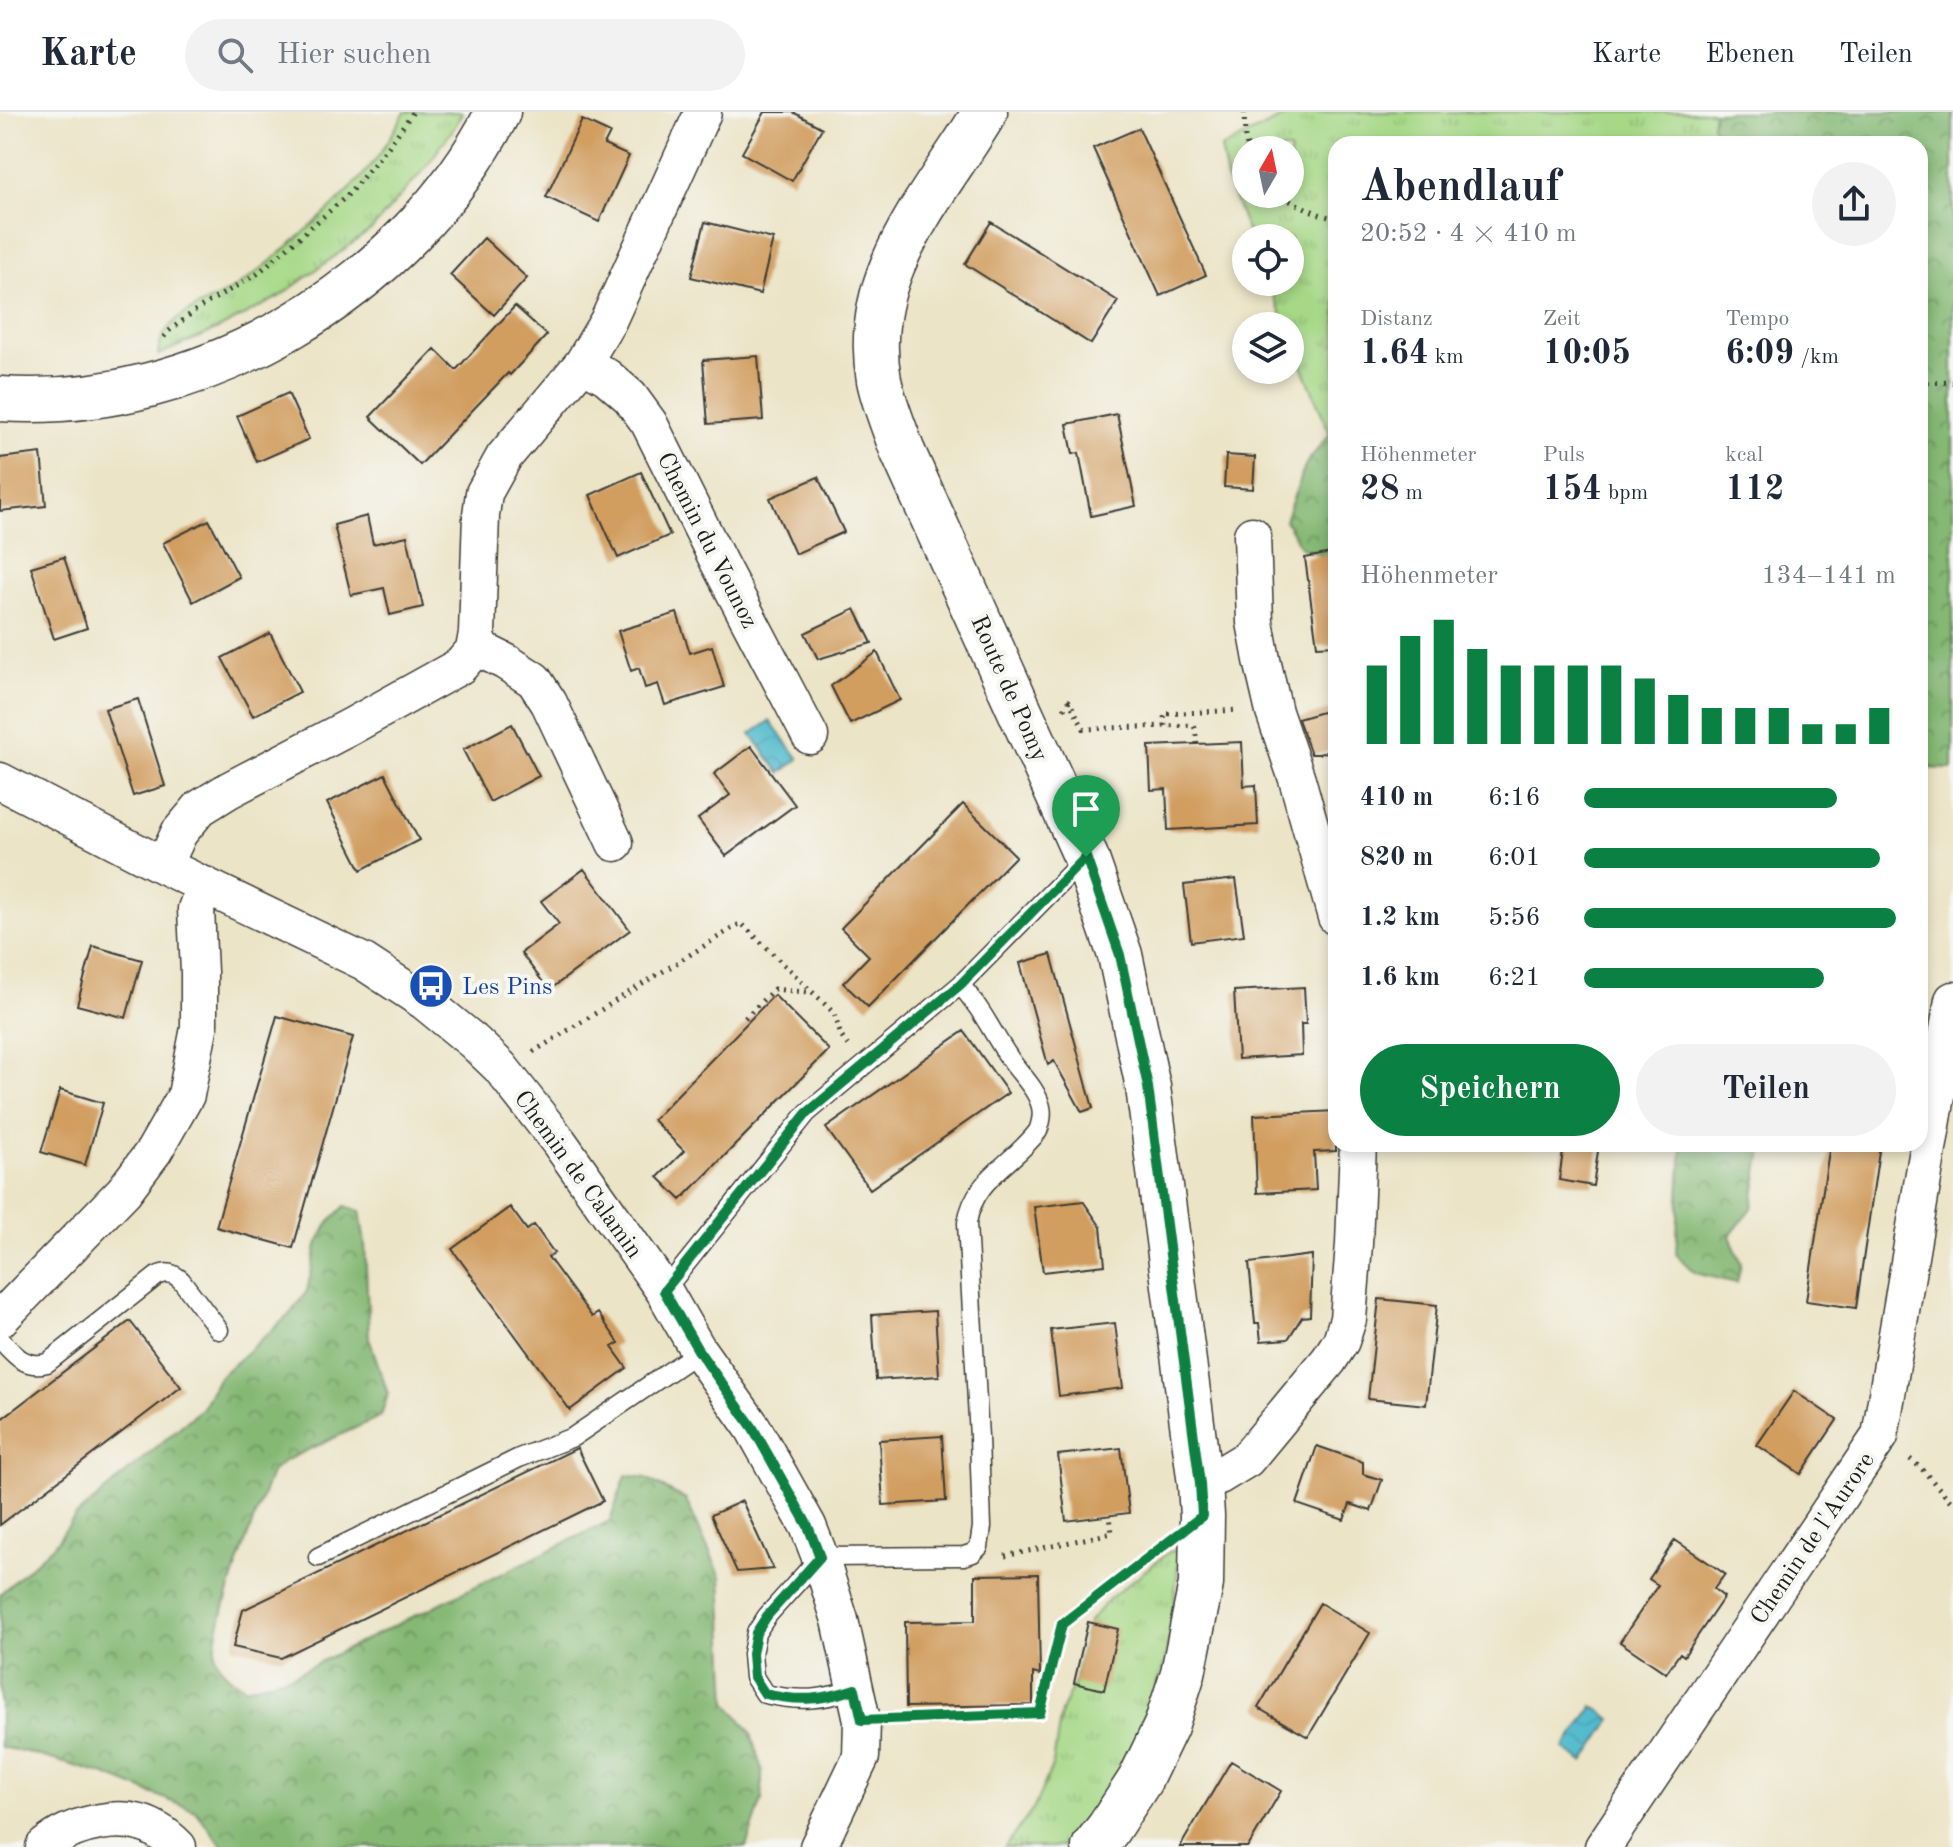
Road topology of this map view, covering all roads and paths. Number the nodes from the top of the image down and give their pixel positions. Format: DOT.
graph roads {
  1 [pos="413,112"];
  2 [pos="498,112"];
  3 [pos="703,112"];
  4 [pos="985,112"];
  5 [pos="1244,112"];
  6 [pos="1247,136"];
  7 [pos="1304,207"];
  8 [pos="1328,217"];
  9 [pos="583,363"];
  10 [pos="164,380"];
  11 [pos="1953,382"];
  12 [pos="1928,383"];
  13 [pos="0,399"];
  14 [pos="1252,535"];
  15 [pos="474,650"];
  16 [pos="1241,710"];
  17 [pos="1165,726"];
  18 [pos="810,736"];
  19 [pos="1036,744"];
  20 [pos="1197,744"];
  21 [pos="0,781"];
  22 [pos="615,843"];
  23 [pos="1086,857"];
  24 [pos="164,866"];
  25 [pos="205,885"];
  26 [pos="1328,889"];
  27 [pos="960,985"];
  28 [pos="814,993"];
  29 [pos="1953,1000"];
  30 [pos="745,1018"];
  31 [pos="532,1052"];
  32 [pos="854,1053"];
  33 [pos="1928,1149"];
  34 [pos="1358,1152"];
  35 [pos="1928,1152"];
  36 [pos="664,1291"];
  37 [pos="0,1319"];
  38 [pos="219,1330"];
  39 [pos="0,1339"];
  40 [pos="698,1350"];
  41 [pos="1880,1436"];
  42 [pos="1201,1500"];
  43 [pos="1953,1504"];
  44 [pos="1110,1515"];
  45 [pos="973,1553"];
  46 [pos="318,1557"];
  47 [pos="820,1557"];
  48 [pos="859,1704"];
  49 [pos="44,1847"];
  50 [pos="178,1847"];
  51 [pos="818,1847"];
  52 [pos="1094,1847"];
  53 [pos="1603,1847"];
  1 -- 10 [label="path"];
  2 -- 10 [label="main road"];
  3 -- 9 [label="street"];
  4 -- 19 [label="main road, Route de Pomy"];
  5 -- 6 [label="path"];
  7 -- 8 [label="path"];
  9 -- 15 [label="street"];
  9 -- 18 [label="street, Chemin du Vounoz"];
  10 -- 13 [label="main road"];
  11 -- 12 [label="path"];
  14 -- 26 [label="street"];
  15 -- 22 [label="street"];
  15 -- 24 [label="street"];
  16 -- 17 [label="path"];
  17 -- 19 [label="path"];
  17 -- 20 [label="path"];
  19 -- 23 [label="main road, Route de Pomy"];
  21 -- 24 [label="street, Chemin de Calamin"];
  23 -- 27 [label="lane"];
  23 -- 42 [label="main road, Route de Pomy"];
  24 -- 25 [label="street, Chemin de Calamin"];
  25 -- 36 [label="street, Chemin de Calamin"];
  25 -- 37 [label="street"];
  27 -- 36 [label="lane"];
  27 -- 45 [label="lane"];
  28 -- 30 [label="path"];
  28 -- 31 [label="path"];
  28 -- 32 [label="path"];
  29 -- 33 [label="street, Chemin de l'Aurore"];
  34 -- 42 [label="street"];
  35 -- 41 [label="street, Chemin de l'Aurore"];
  36 -- 40 [label="street, Chemin de Calamin"];
  38 -- 39 [label="lane"];
  40 -- 46 [label="lane"];
  40 -- 47 [label="street, Chemin de Calamin"];
  41 -- 43 [label="path"];
  41 -- 53 [label="street, Chemin de l'Aurore"];
  42 -- 48 [label="path"];
  42 -- 52 [label="main road, Route de Pomy"];
  44 -- 45 [label="path"];
  45 -- 47 [label="lane"];
  47 -- 48 [label="street, Chemin de Calamin"];
  47 -- 48 [label="lane"];
  48 -- 51 [label="street, Chemin de Calamin"];
  49 -- 50 [label="street"];
}
